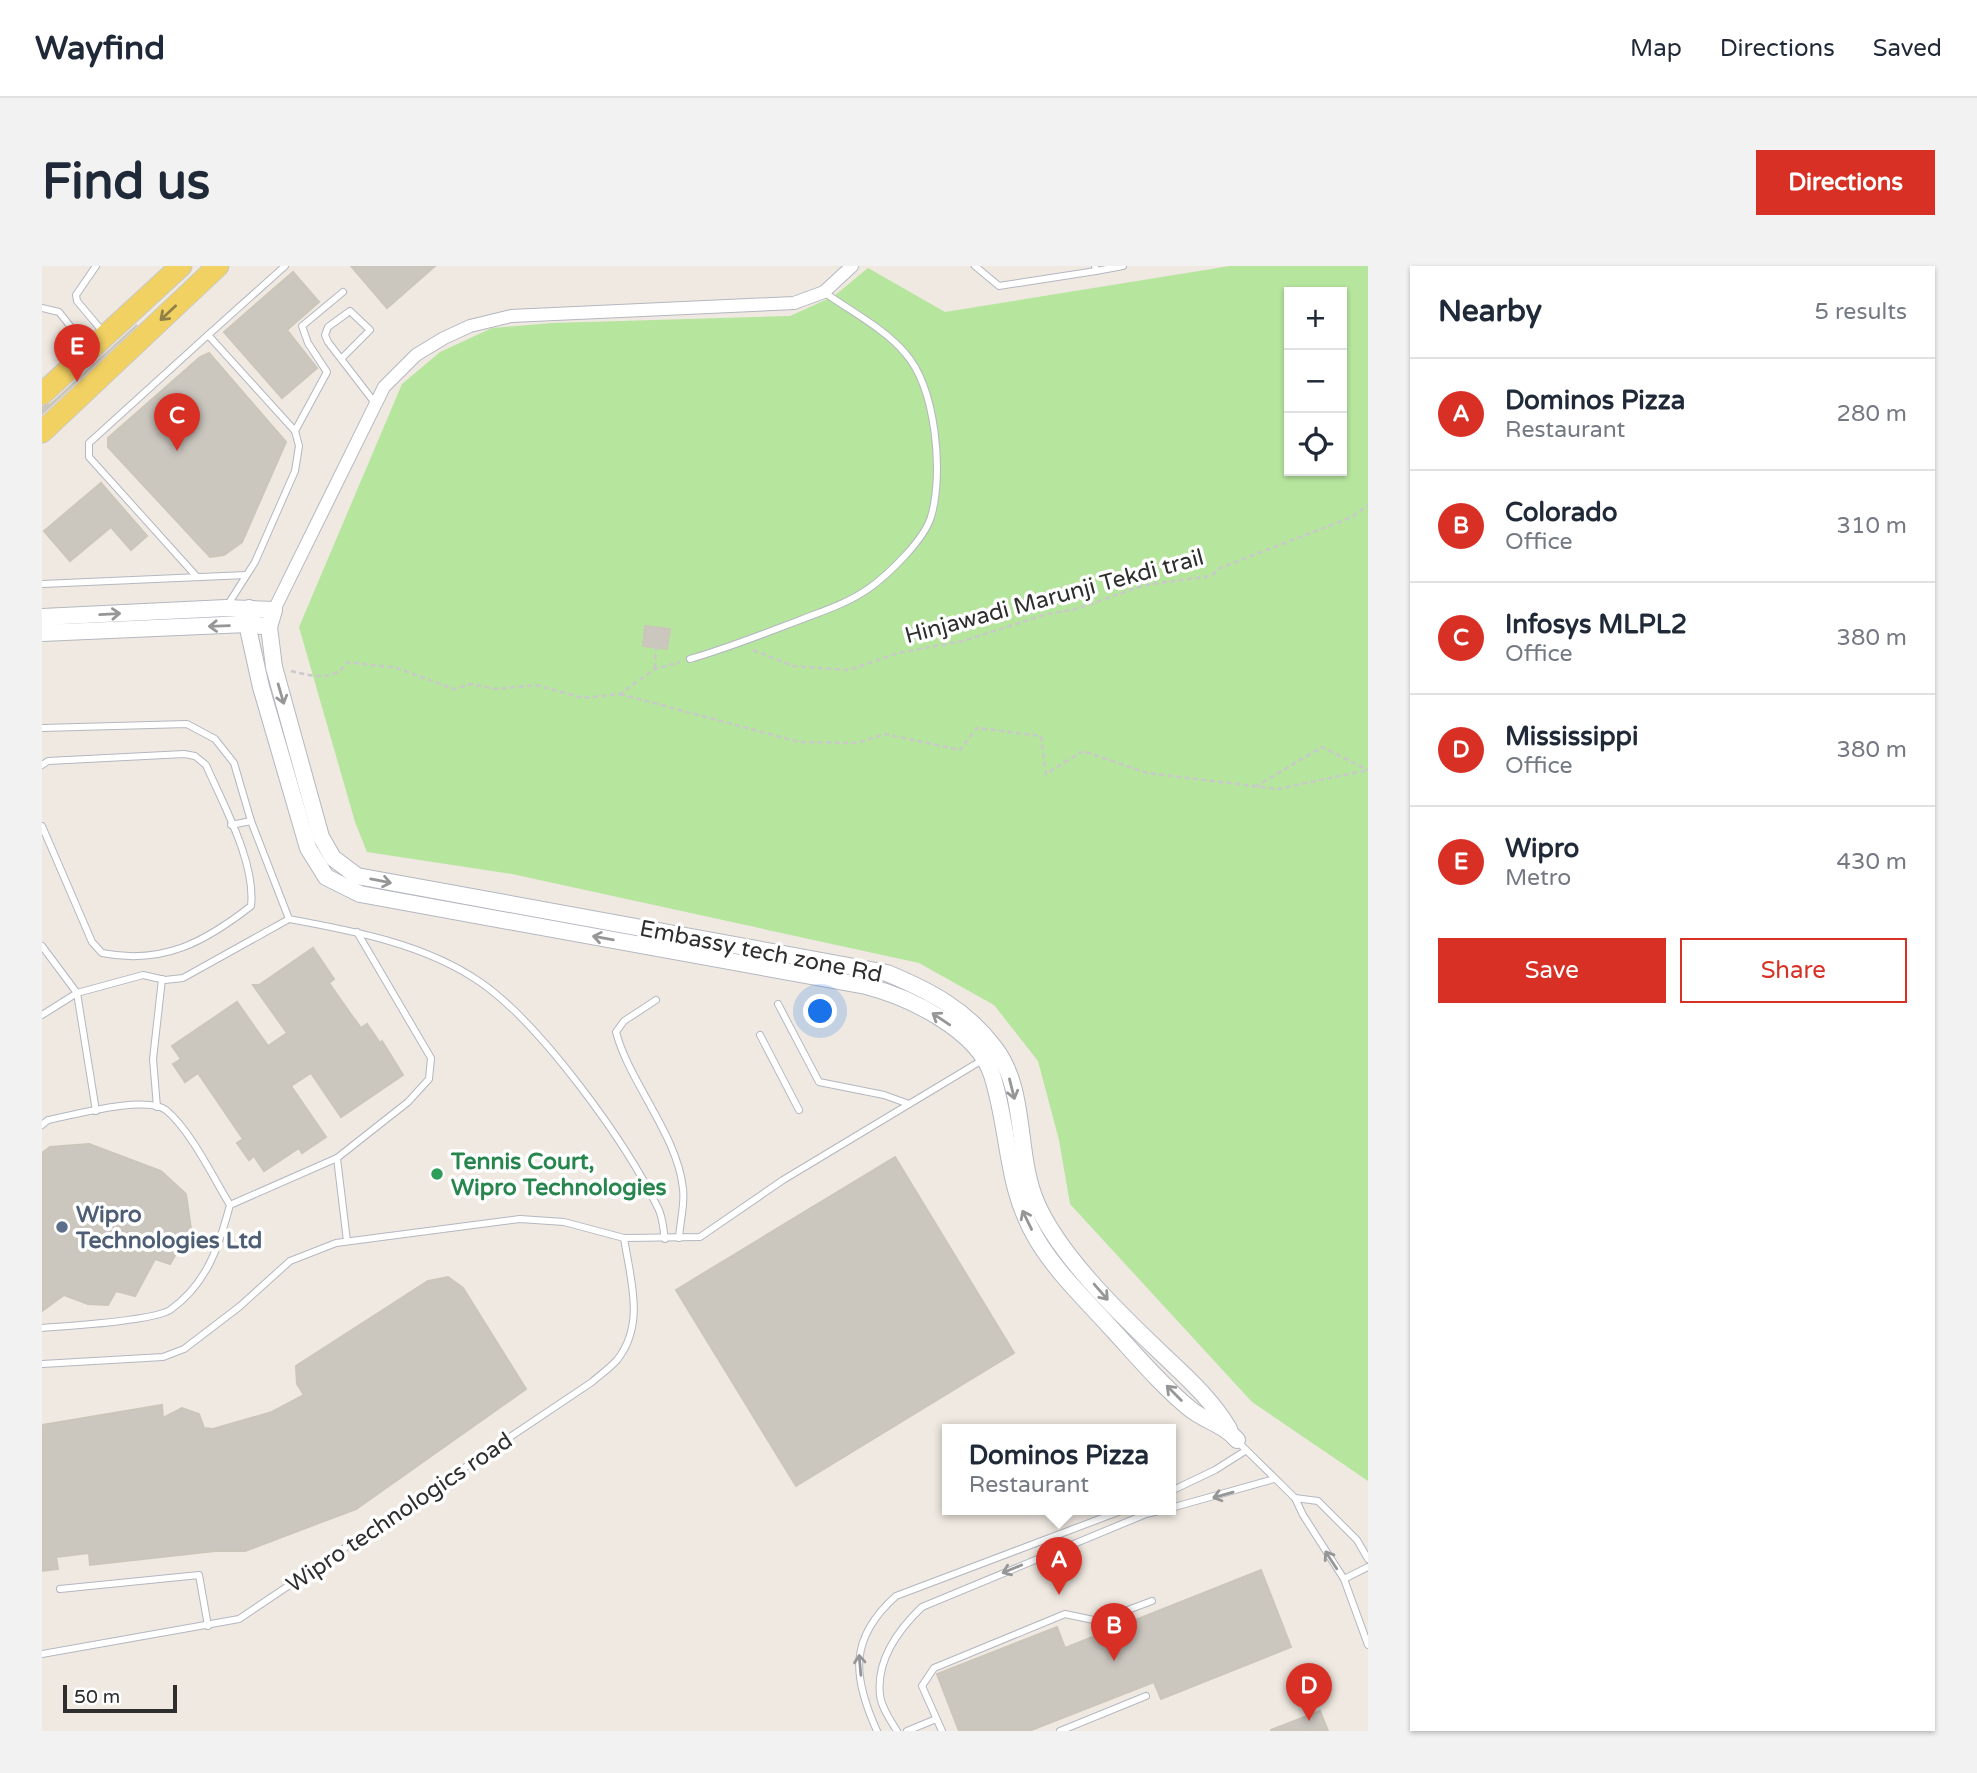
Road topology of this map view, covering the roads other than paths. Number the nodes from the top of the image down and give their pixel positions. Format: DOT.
graph roads {
  1 [pos="96,266"];
  2 [pos="181,266"];
  3 [pos="218,266"];
  4 [pos="285,266"];
  5 [pos="852,266"];
  6 [pos="975,266"];
  7 [pos="1123,266"];
  8 [pos="1096,268"];
  9 [pos="342,292"];
  10 [pos="824,292"];
  11 [pos="42,308"];
  12 [pos="208,335"];
  13 [pos="106,336"];
  14 [pos="90,351"];
  15 [pos="341,359"];
  16 [pos="44,386"];
  17 [pos="375,403"];
  18 [pos="295,431"];
  19 [pos="42,432"];
  20 [pos="246,575"];
  21 [pos="197,577"];
  22 [pos="42,584"];
  23 [pos="226,608"];
  24 [pos="274,610"];
  25 [pos="248,616"];
  26 [pos="42,617"];
  27 [pos="269,627"];
  28 [pos="42,633"];
  29 [pos="690,659"];
  30 [pos="42,728"];
  31 [pos="42,765"];
  32 [pos="251,821"];
  33 [pos="231,825"];
  34 [pos="42,826"];
  35 [pos="289,919"];
  36 [pos="357,932"];
  37 [pos="42,946"];
  38 [pos="162,979"];
  39 [pos="77,993"];
  40 [pos="656,1000"];
  41 [pos="778,1004"];
  42 [pos="42,1015"];
  43 [pos="760,1035"];
  44 [pos="991,1055"];
  45 [pos="909,1104"];
  46 [pos="157,1107"];
  47 [pos="800,1110"];
  48 [pos="96,1111"];
  49 [pos="42,1125"];
  50 [pos="337,1157"];
  51 [pos="230,1205"];
  52 [pos="624,1238"];
  53 [pos="679,1238"];
  54 [pos="665,1239"];
  55 [pos="347,1241"];
  56 [pos="42,1328"];
  57 [pos="1145,1338"];
  58 [pos="1131,1350"];
  59 [pos="42,1364"];
  60 [pos="1237,1441"];
  61 [pos="1274,1479"];
  62 [pos="1176,1489"];
  63 [pos="1295,1498"];
  64 [pos="1176,1507"];
  65 [pos="1110,1515"];
  66 [pos="1144,1515"];
  67 [pos="1368,1559"];
  68 [pos="1368,1567"];
  69 [pos="1344,1579"];
  70 [pos="60,1589"];
  71 [pos="1152,1601"];
  72 [pos="208,1626"];
  73 [pos="1368,1645"];
  74 [pos="42,1654"];
  75 [pos="1146,1696"];
  76 [pos="936,1719"];
  77 [pos="877,1731"];
  78 [pos="897,1731"];
  79 [pos="906,1731"];
  80 [pos="942,1731"];
  81 [pos="1060,1731"];
  1 -- 13 [label="lane"];
  2 -- 13 [label="main road"];
  3 -- 19 [label="main road, one-way"];
  4 -- 12 [label="lane"];
  5 -- 10 [label="street"];
  6 -- 8 [label="lane"];
  7 -- 8 [label="lane"];
  9 -- 18 [label="lane"];
  10 -- 17 [label="street"];
  10 -- 29 [label="lane"];
  11 -- 14 [label="lane"];
  12 -- 18 [label="lane"];
  12 -- 21 [label="lane"];
  13 -- 14 [label="main road"];
  14 -- 16 [label="main road"];
  15 -- 15 [label="lane"];
  15 -- 17 [label="lane"];
  17 -- 24 [label="street"];
  18 -- 20 [label="lane"];
  20 -- 21 [label="lane"];
  20 -- 23 [label="lane"];
  21 -- 22 [label="lane"];
  23 -- 25 [label="street"];
  26 -- 23 [label="street, one-way"];
  24 -- 25 [label="street"];
  24 -- 27 [label="street"];
  25 -- 27 [label="street"];
  25 -- 28 [label="street, one-way"];
  44 -- 25 [label="street, one-way"];
  27 -- 44 [label="street, Embassy tech zone Rd, one-way"];
  30 -- 32 [label="lane"];
  31 -- 33 [label="lane"];
  32 -- 33 [label="lane"];
  32 -- 35 [label="lane"];
  33 -- 34 [label="lane"];
  35 -- 36 [label="lane"];
  35 -- 38 [label="lane"];
  36 -- 50 [label="lane"];
  36 -- 54 [label="lane"];
  37 -- 39 [label="lane"];
  38 -- 39 [label="lane"];
  38 -- 46 [label="lane"];
  39 -- 42 [label="lane"];
  39 -- 48 [label="lane"];
  40 -- 53 [label="lane"];
  41 -- 45 [label="lane"];
  43 -- 47 [label="lane"];
  44 -- 45 [label="lane"];
  44 -- 57 [label="street, Embassy tech zone Rd, one-way"];
  58 -- 44 [label="street, one-way"];
  45 -- 53 [label="lane"];
  46 -- 48 [label="lane"];
  46 -- 51 [label="lane"];
  48 -- 49 [label="lane"];
  50 -- 51 [label="lane"];
  50 -- 55 [label="lane"];
  51 -- 56 [label="lane"];
  52 -- 54 [label="lane"];
  52 -- 55 [label="lane"];
  52 -- 72 [label="lane, Wipro technologics road"];
  53 -- 54 [label="lane"];
  55 -- 59 [label="lane"];
  57 -- 58 [label="street"];
  57 -- 60 [label="street, Embassy tech zone Rd"];
  60 -- 58 [label="street, one-way"];
  60 -- 61 [label="lane"];
  60 -- 62 [label="lane"];
  61 -- 63 [label="lane"];
  61 -- 64 [label="lane, one-way"];
  63 -- 67 [label="lane"];
  69 -- 63 [label="lane, one-way"];
  77 -- 65 [label="lane, one-way"];
  66 -- 78 [label="lane, one-way"];
  68 -- 69 [label="lane"];
  69 -- 73 [label="lane"];
  70 -- 72 [label="lane"];
  71 -- 76 [label="lane"];
  72 -- 74 [label="lane, Wipro technologics road"];
  75 -- 81 [label="lane"];
  76 -- 79 [label="lane"];
  76 -- 80 [label="lane"];
}
